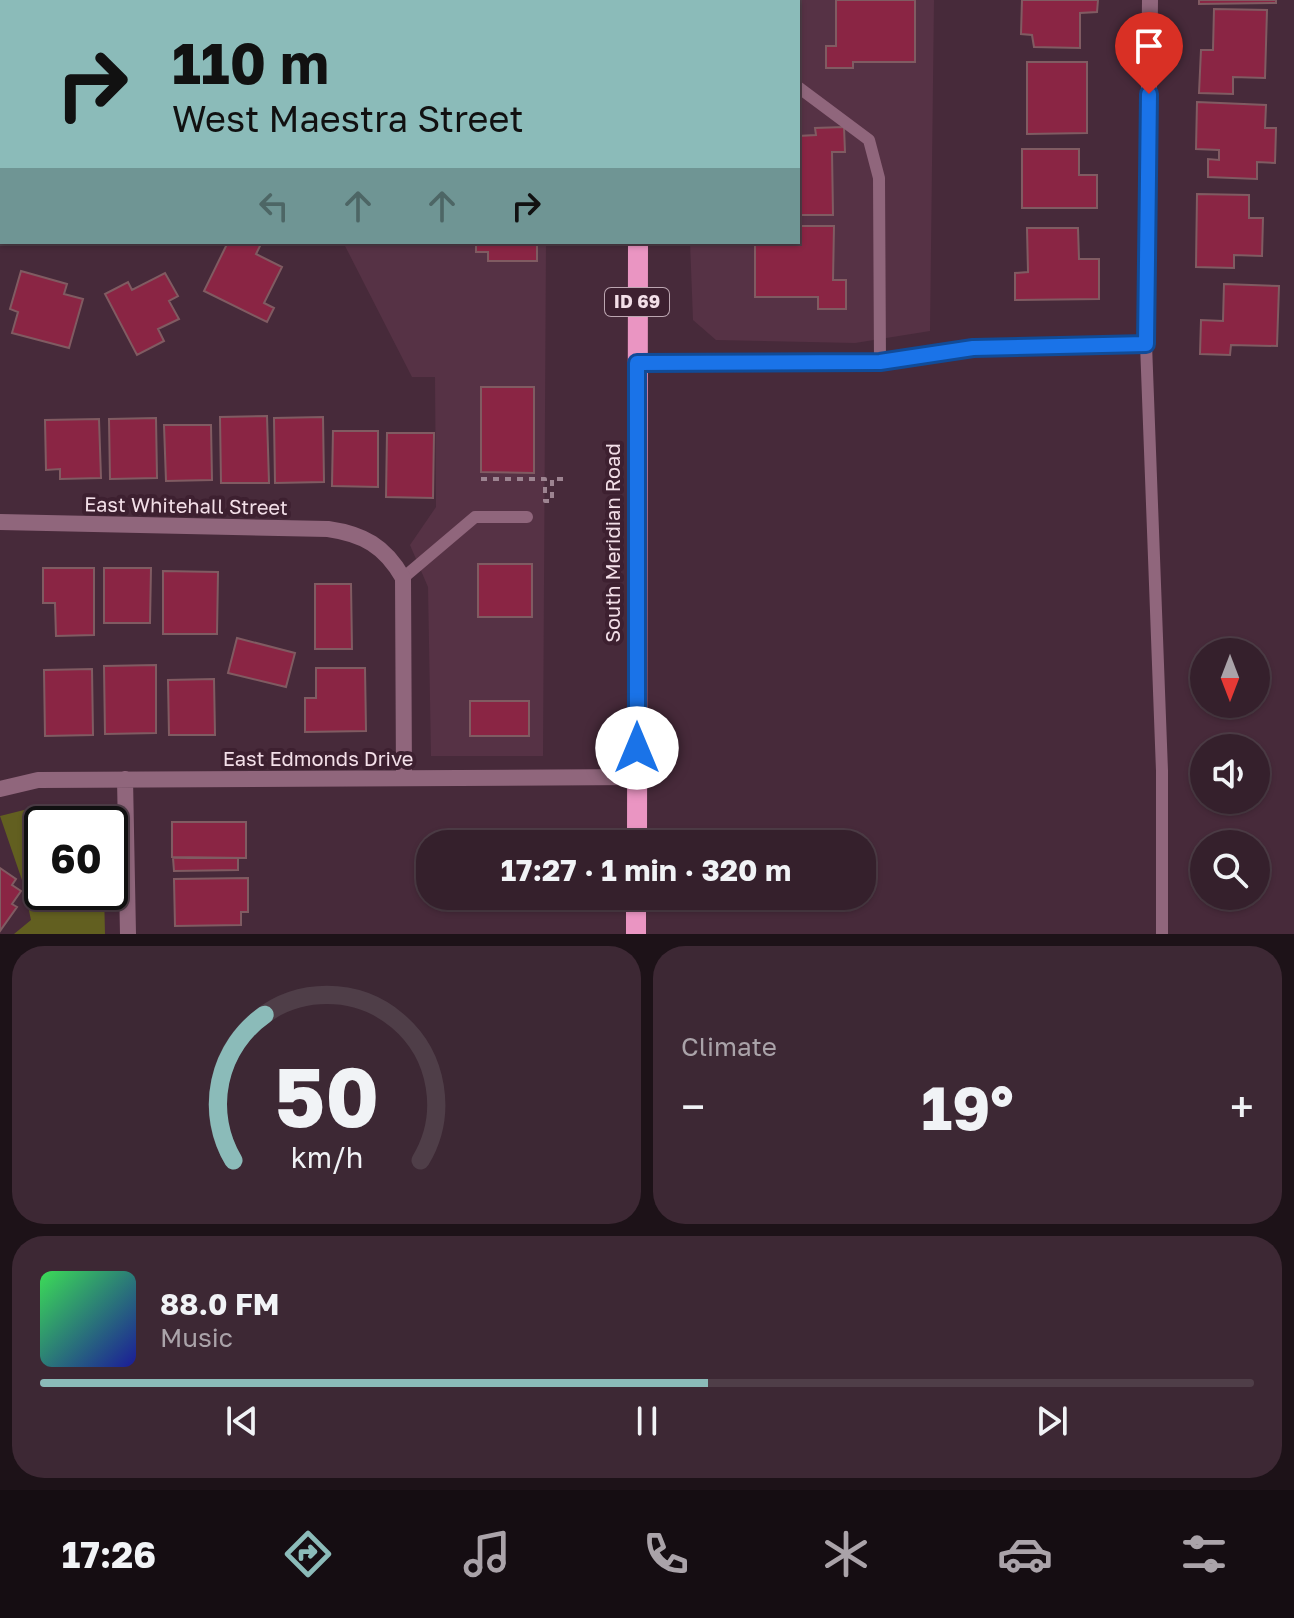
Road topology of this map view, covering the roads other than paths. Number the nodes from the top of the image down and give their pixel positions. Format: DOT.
graph roads {
  1 [pos="1150,0"];
  2 [pos="800,89"];
  3 [pos="638,244"];
  4 [pos="1146,344"];
  5 [pos="880,362"];
  6 [pos="637,363"];
  7 [pos="527,517"];
  8 [pos="0,522"];
  9 [pos="403,578"];
  10 [pos="637,777"];
  11 [pos="404,778"];
  12 [pos="125,779"];
  13 [pos="0,789"];
  14 [pos="637,830"];
  15 [pos="636,910"];
  16 [pos="128,934"];
  17 [pos="636,934"];
  18 [pos="1162,934"];
  1 -- 4 [label="street"];
  2 -- 5 [label="lane"];
  3 -- 6 [label="main road, South Meridian Road / ID 69"];
  4 -- 5 [label="street"];
  4 -- 18 [label="lane"];
  5 -- 6 [label="street"];
  6 -- 10 [label="main road, South Meridian Road / ID 69"];
  7 -- 9 [label="lane"];
  8 -- 9 [label="street, East Whitehall Street"];
  9 -- 11 [label="street"];
  10 -- 11 [label="street, East Edmonds Drive"];
  10 -- 14 [label="main road, South Meridian Road / ID 69"];
  11 -- 12 [label="street, East Edmonds Drive"];
  12 -- 13 [label="street, East Edmonds Drive"];
  12 -- 16 [label="street"];
  15 -- 17 [label="main road"];
}
